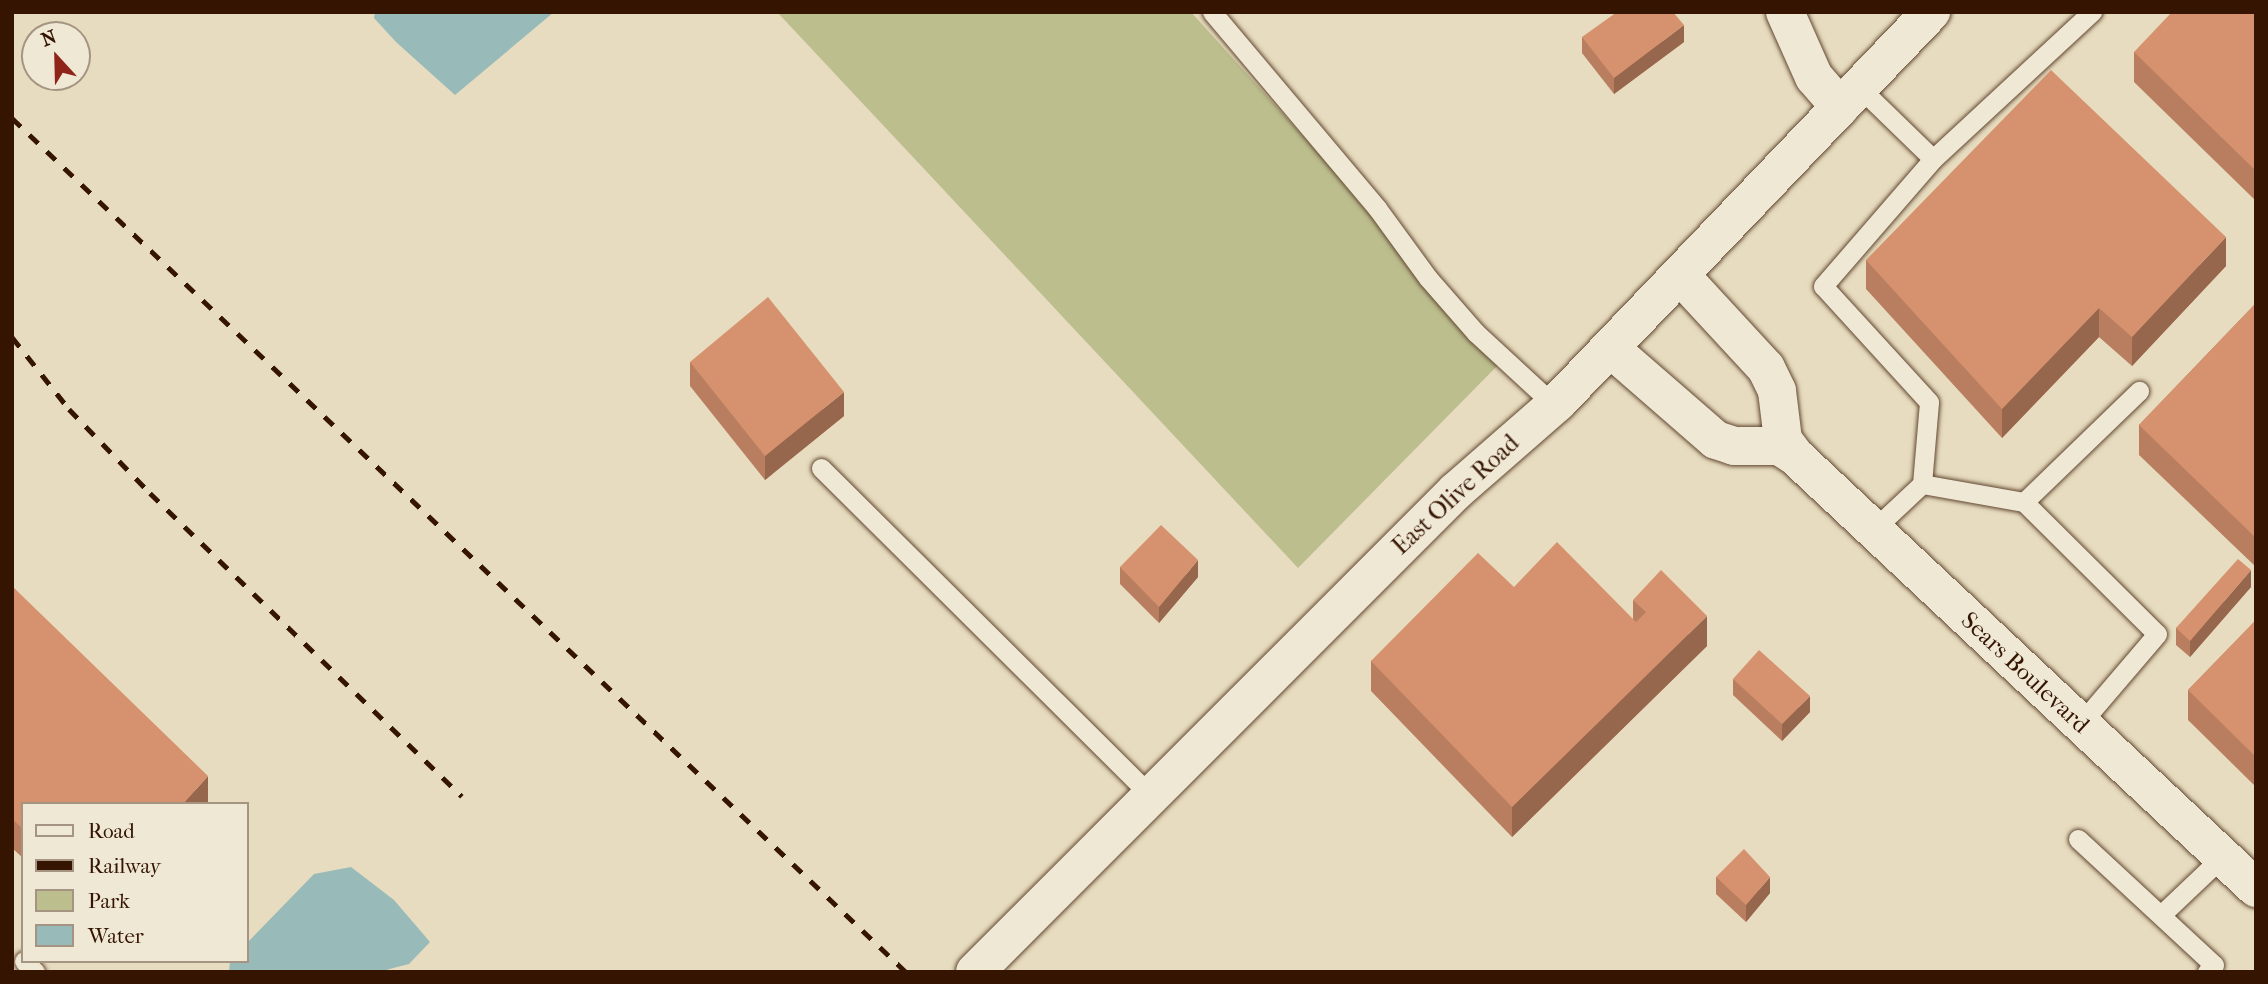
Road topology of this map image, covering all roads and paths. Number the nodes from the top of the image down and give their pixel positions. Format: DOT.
graph roads {
  1 [pos="1212,12"];
  2 [pos="1785,12"];
  3 [pos="1931,12"];
  4 [pos="2092,12"];
  5 [pos="1849,97"];
  6 [pos="1933,159"];
  7 [pos="1681,276"];
  8 [pos="1610,348"];
  9 [pos="2139,391"];
  10 [pos="1554,405"];
  11 [pos="1795,456"];
  12 [pos="821,468"];
  13 [pos="1922,484"];
  14 [pos="2024,502"];
  15 [pos="1873,530"];
  16 [pos="2080,724"];
  17 [pos="1151,796"];
  18 [pos="2078,839"];
  19 [pos="2222,857"];
  20 [pos="2256,888"];
  21 [pos="2163,913"];
  22 [pos="975,972"];
  23 [pos="2207,972"];
  1 -- 10 [label="lane"];
  2 -- 5 [label="street"];
  3 -- 5 [label="street, East Olive Road"];
  4 -- 6 [label="lane"];
  5 -- 6 [label="lane"];
  5 -- 7 [label="street, East Olive Road"];
  6 -- 13 [label="lane"];
  7 -- 8 [label="street, East Olive Road"];
  7 -- 11 [label="street, Sears Boulevard"];
  8 -- 10 [label="street, East Olive Road"];
  8 -- 11 [label="street, Sears Boulevard"];
  9 -- 14 [label="lane"];
  10 -- 17 [label="street, East Olive Road"];
  11 -- 15 [label="street, Sears Boulevard"];
  12 -- 17 [label="lane"];
  13 -- 14 [label="lane"];
  13 -- 15 [label="lane"];
  14 -- 16 [label="lane"];
  15 -- 16 [label="street, Sears Boulevard"];
  16 -- 19 [label="street, Sears Boulevard"];
  17 -- 22 [label="street, East Olive Road"];
  18 -- 21 [label="lane"];
  19 -- 20 [label="street, Sears Boulevard"];
  19 -- 21 [label="lane"];
  21 -- 23 [label="lane"];
}
